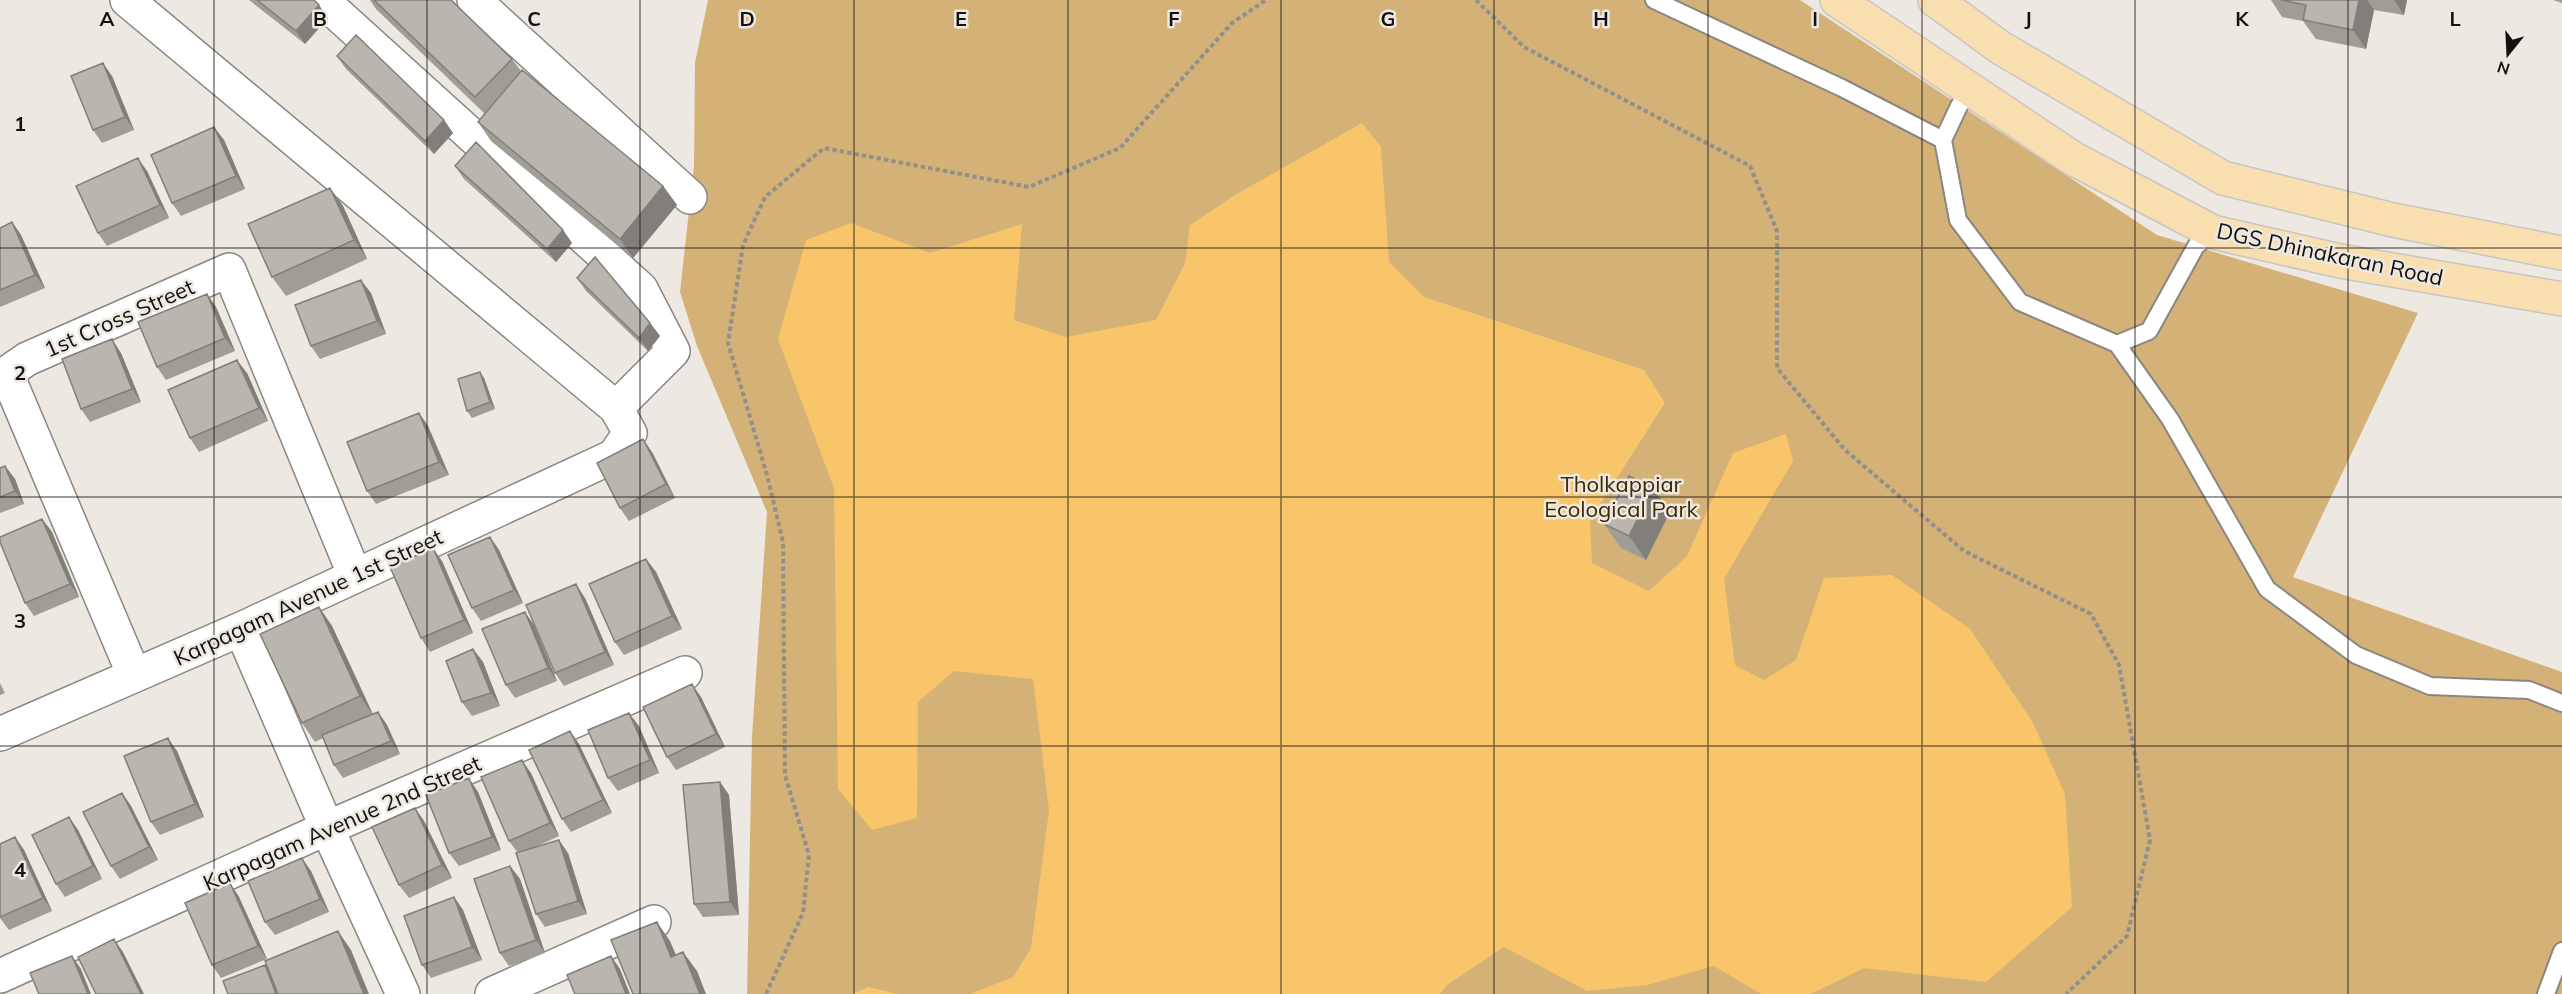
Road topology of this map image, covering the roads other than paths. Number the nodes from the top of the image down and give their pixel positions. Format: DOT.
graph roads {
  1 [pos="127,0"];
  2 [pos="322,0"];
  3 [pos="474,0"];
  4 [pos="1654,0"];
  5 [pos="1837,0"];
  6 [pos="1935,0"];
  7 [pos="1970,89"];
  8 [pos="1943,140"];
  9 [pos="690,197"];
  10 [pos="2213,232"];
  11 [pos="2562,253"];
  12 [pos="2562,299"];
  13 [pos="2117,344"];
  14 [pos="616,408"];
  15 [pos="355,576"];
  16 [pos="241,629"];
  17 [pos="685,673"];
  18 [pos="134,675"];
  19 [pos="2562,703"];
  20 [pos="0,734"];
  21 [pos="327,828"];
  22 [pos="654,922"];
  23 [pos="2562,951"];
  24 [pos="0,976"];
  25 [pos="403,994"];
  26 [pos="492,994"];
  27 [pos="2546,994"];
  1 -- 14 [label="street"];
  2 -- 14 [label="street"];
  3 -- 9 [label="street"];
  4 -- 8 [label="lane"];
  5 -- 7 [label="main road, DGS Dhinakaran Road"];
  6 -- 11 [label="main road, DGS Dhinakaran Road"];
  7 -- 8 [label="lane"];
  7 -- 10 [label="main road, DGS Dhinakaran Road"];
  8 -- 13 [label="lane"];
  10 -- 12 [label="main road, DGS Dhinakaran Road"];
  10 -- 13 [label="lane"];
  13 -- 19 [label="lane"];
  14 -- 15 [label="street, Karpagam Avenue 1st Street"];
  15 -- 16 [label="street, Karpagam Avenue 1st Street"];
  15 -- 18 [label="street, 1st Cross Street"];
  16 -- 18 [label="street, Karpagam Avenue 1st Street"];
  16 -- 21 [label="street"];
  17 -- 21 [label="street, Karpagam Avenue 2nd Street"];
  18 -- 20 [label="street, Karpagam Avenue 1st Street"];
  21 -- 24 [label="street, Karpagam Avenue 2nd Street"];
  21 -- 25 [label="street"];
  22 -- 26 [label="street"];
  23 -- 27 [label="lane"];
}
